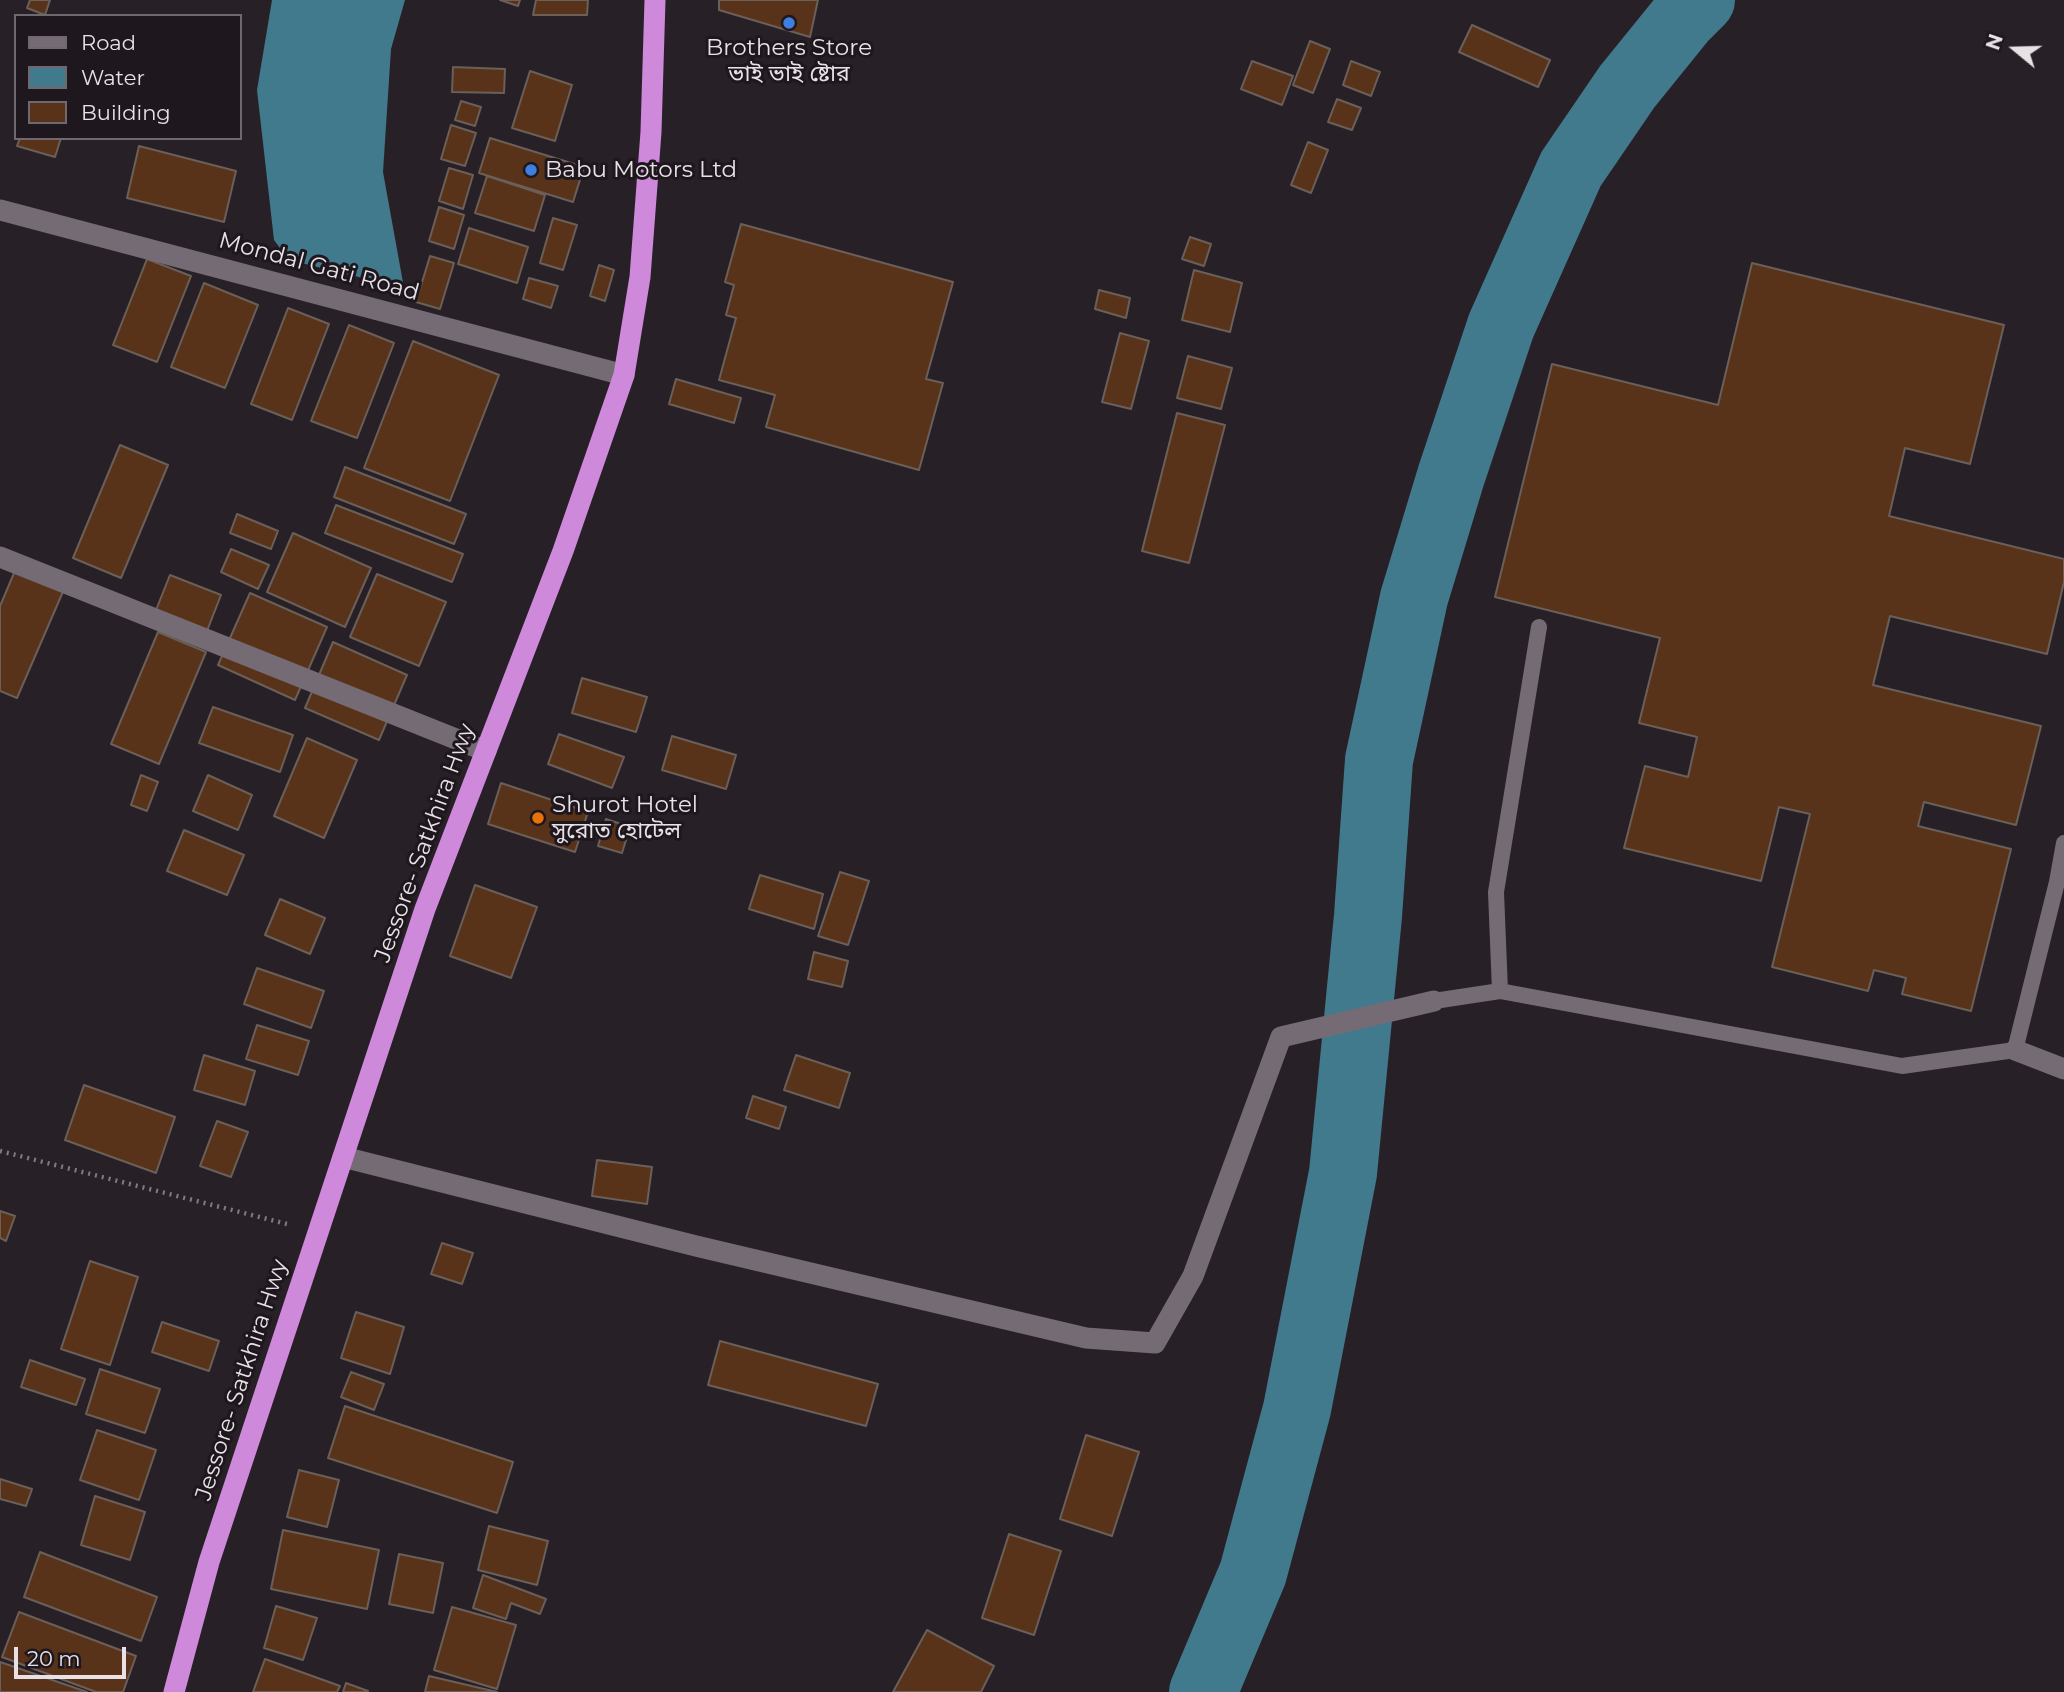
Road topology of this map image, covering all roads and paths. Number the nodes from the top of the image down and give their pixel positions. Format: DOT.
graph roads {
  1 [pos="656,0"];
  2 [pos="0,209"];
  3 [pos="624,375"];
  4 [pos="0,557"];
  5 [pos="1539,626"];
  6 [pos="486,751"];
  7 [pos="2064,843"];
  8 [pos="1500,991"];
  9 [pos="1434,1001"];
  10 [pos="2015,1051"];
  11 [pos="2064,1069"];
  12 [pos="0,1151"];
  13 [pos="344,1157"];
  14 [pos="319,1232"];
  15 [pos="174,1692"];
  1 -- 3 [label="highway, Jessore- Satkhira Hwy"];
  2 -- 3 [label="street, Mondal Gati Road"];
  3 -- 6 [label="highway, Jessore- Satkhira Hwy"];
  4 -- 6 [label="street"];
  5 -- 8 [label="lane"];
  6 -- 13 [label="highway, Jessore- Satkhira Hwy"];
  7 -- 10 [label="lane"];
  8 -- 9 [label="lane"];
  8 -- 10 [label="lane"];
  9 -- 13 [label="street"];
  10 -- 11 [label="street"];
  12 -- 14 [label="path"];
  13 -- 14 [label="highway, Jessore- Satkhira Hwy"];
  14 -- 15 [label="highway, Jessore- Satkhira Hwy"];
}
